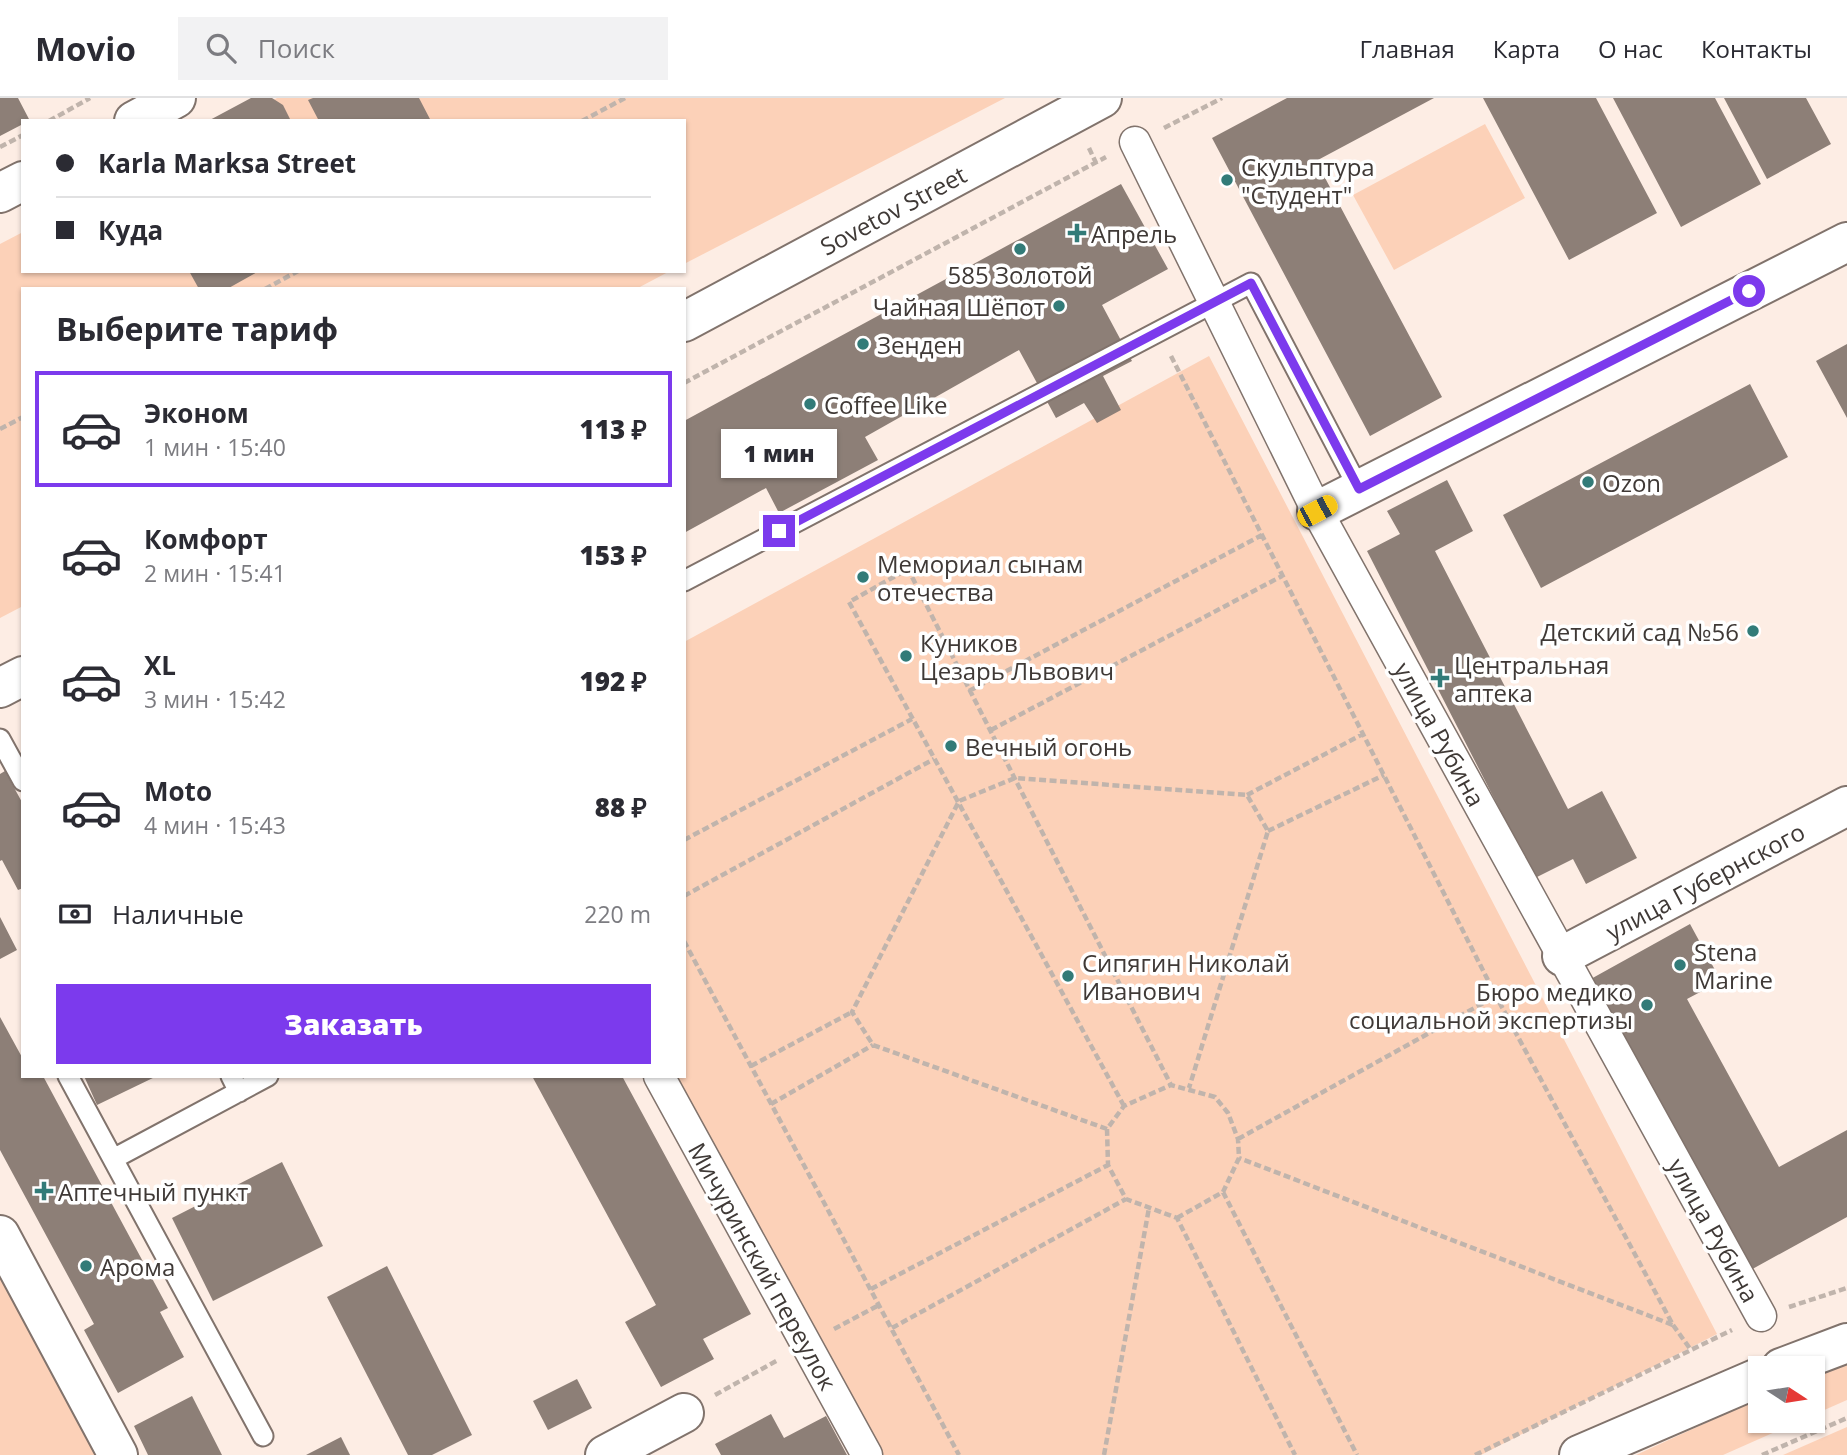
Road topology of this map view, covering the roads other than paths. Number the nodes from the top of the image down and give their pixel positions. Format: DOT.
graph roads {
  1 [pos="176,98"];
  2 [pos="1102,98"];
  3 [pos="138,119"];
  4 [pos="1135,142"];
  5 [pos="21,182"];
  6 [pos="0,193"];
  7 [pos="1847,242"];
  8 [pos="1214,302"];
  9 [pos="686,321"];
  10 [pos="1359,489"];
  11 [pos="1317,511"];
  12 [pos="686,581"];
  13 [pos="21,677"];
  14 [pos="0,688"];
  15 [pos="0,739"];
  16 [pos="21,777"];
  17 [pos="1847,806"];
  18 [pos="1562,956"];
  19 [pos="69,1078"];
  20 [pos="260,1078"];
  21 [pos="660,1078"];
  22 [pos="235,1084"];
  23 [pos="113,1159"];
  24 [pos="0,1235"];
  25 [pos="1761,1316"];
  26 [pos="1847,1343"];
  27 [pos="1813,1356"];
  28 [pos="1748,1382"];
  29 [pos="684,1413"];
  30 [pos="262,1436"];
  31 [pos="118,1455"];
  32 [pos="605,1455"];
  33 [pos="867,1455"];
  34 [pos="1579,1455"];
  1 -- 3 [label="street"];
  2 -- 9 [label="street, Sovetov Street"];
  4 -- 8 [label="street, улица Рубина"];
  5 -- 6 [label="street"];
  7 -- 10 [label="street"];
  8 -- 10 [label="lane"];
  8 -- 11 [label="street, улица Рубина"];
  8 -- 12 [label="lane"];
  10 -- 11 [label="street"];
  11 -- 18 [label="street, улица Рубина"];
  13 -- 14 [label="street"];
  15 -- 16 [label="lane"];
  17 -- 18 [label="street, улица Губернского"];
  18 -- 25 [label="street, улица Рубина"];
  19 -- 23 [label="lane"];
  20 -- 22 [label="lane"];
  21 -- 33 [label="street, Мичуринский переулок"];
  22 -- 23 [label="lane"];
  23 -- 30 [label="lane"];
  24 -- 31 [label="street"];
  26 -- 27 [label="street"];
  28 -- 34 [label="street"];
  29 -- 32 [label="street"];
}
